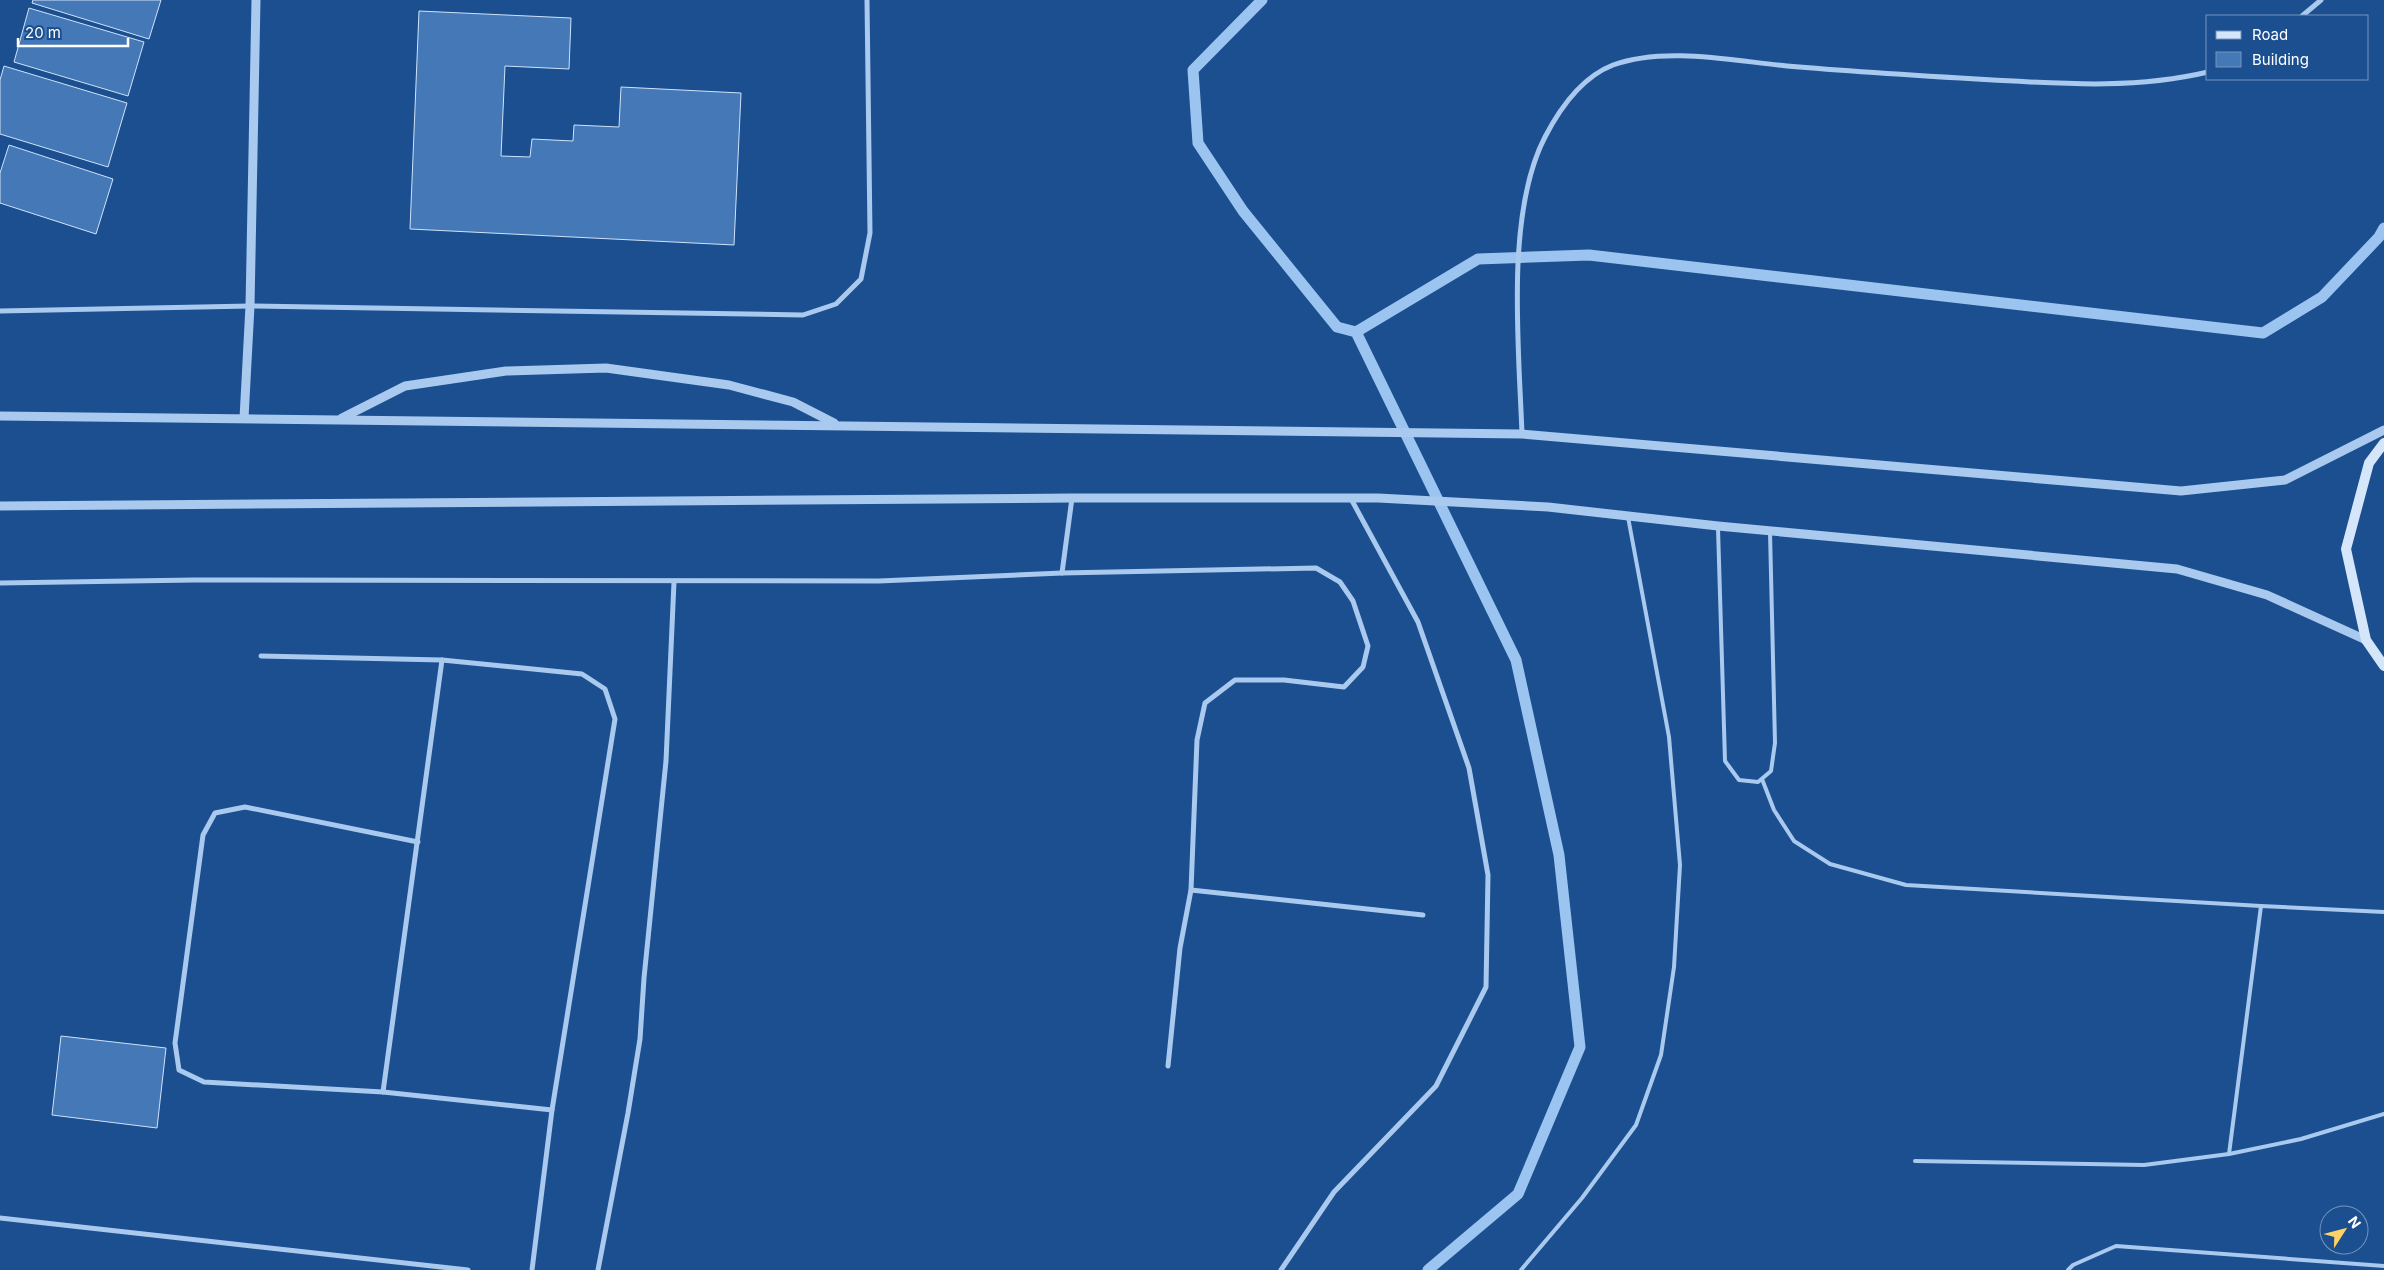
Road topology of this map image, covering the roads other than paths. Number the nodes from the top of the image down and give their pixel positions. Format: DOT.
graph roads {
  1 [pos="256,0"];
  2 [pos="866,0"];
  3 [pos="2321,0"];
  4 [pos="2303,15"];
  5 [pos="2206,72"];
  6 [pos="250,306"];
  7 [pos="0,311"];
  8 [pos="0,416"];
  9 [pos="244,418"];
  10 [pos="340,419"];
  11 [pos="838,425"];
  12 [pos="2384,430"];
  13 [pos="1522,434"];
  14 [pos="2384,442"];
  15 [pos="1350,497"];
  16 [pos="1072,498"];
  17 [pos="0,506"];
  18 [pos="1628,516"];
  19 [pos="1718,526"];
  20 [pos="1770,529"];
  21 [pos="1062,573"];
  22 [pos="674,582"];
  23 [pos="0,583"];
  24 [pos="2366,640"];
  25 [pos="261,656"];
  26 [pos="442,660"];
  27 [pos="2384,666"];
  28 [pos="1762,779"];
  29 [pos="418,842"];
  30 [pos="1191,890"];
  31 [pos="2261,906"];
  32 [pos="2384,912"];
  33 [pos="1423,915"];
  34 [pos="1168,1066"];
  35 [pos="383,1092"];
  36 [pos="552,1110"];
  37 [pos="2384,1114"];
  38 [pos="2229,1154"];
  39 [pos="1915,1161"];
  40 [pos="0,1218"];
  41 [pos="2384,1266"];
  42 [pos="468,1270"];
  43 [pos="532,1270"];
  44 [pos="598,1270"];
  45 [pos="1281,1270"];
  46 [pos="1521,1270"];
  47 [pos="2068,1270"];
  1 -- 6 [label="street"];
  2 -- 6 [label="street"];
  3 -- 4 [label="street"];
  5 -- 13 [label="street"];
  6 -- 7 [label="street"];
  6 -- 9 [label="street"];
  8 -- 9 [label="street"];
  9 -- 10 [label="street"];
  10 -- 11 [label="street"];
  10 -- 11 [label="street"];
  11 -- 13 [label="street"];
  12 -- 13 [label="street"];
  14 -- 24 [label="main road"];
  15 -- 16 [label="street"];
  15 -- 18 [label="street"];
  15 -- 45 [label="street"];
  16 -- 17 [label="street"];
  16 -- 21 [label="street"];
  18 -- 19 [label="street"];
  18 -- 46 [label="lane"];
  19 -- 20 [label="street"];
  19 -- 28 [label="lane"];
  20 -- 24 [label="street"];
  20 -- 28 [label="lane"];
  21 -- 22 [label="street"];
  21 -- 30 [label="street"];
  22 -- 23 [label="street"];
  22 -- 44 [label="street"];
  24 -- 27 [label="main road"];
  25 -- 26 [label="street"];
  26 -- 29 [label="street"];
  26 -- 36 [label="street"];
  28 -- 31 [label="lane"];
  29 -- 35 [label="street"];
  29 -- 35 [label="street"];
  30 -- 33 [label="street"];
  30 -- 34 [label="street"];
  31 -- 32 [label="lane"];
  31 -- 38 [label="lane"];
  35 -- 36 [label="street"];
  36 -- 43 [label="street"];
  37 -- 38 [label="lane"];
  38 -- 39 [label="lane"];
  40 -- 42 [label="street"];
  41 -- 47 [label="lane"];
}
